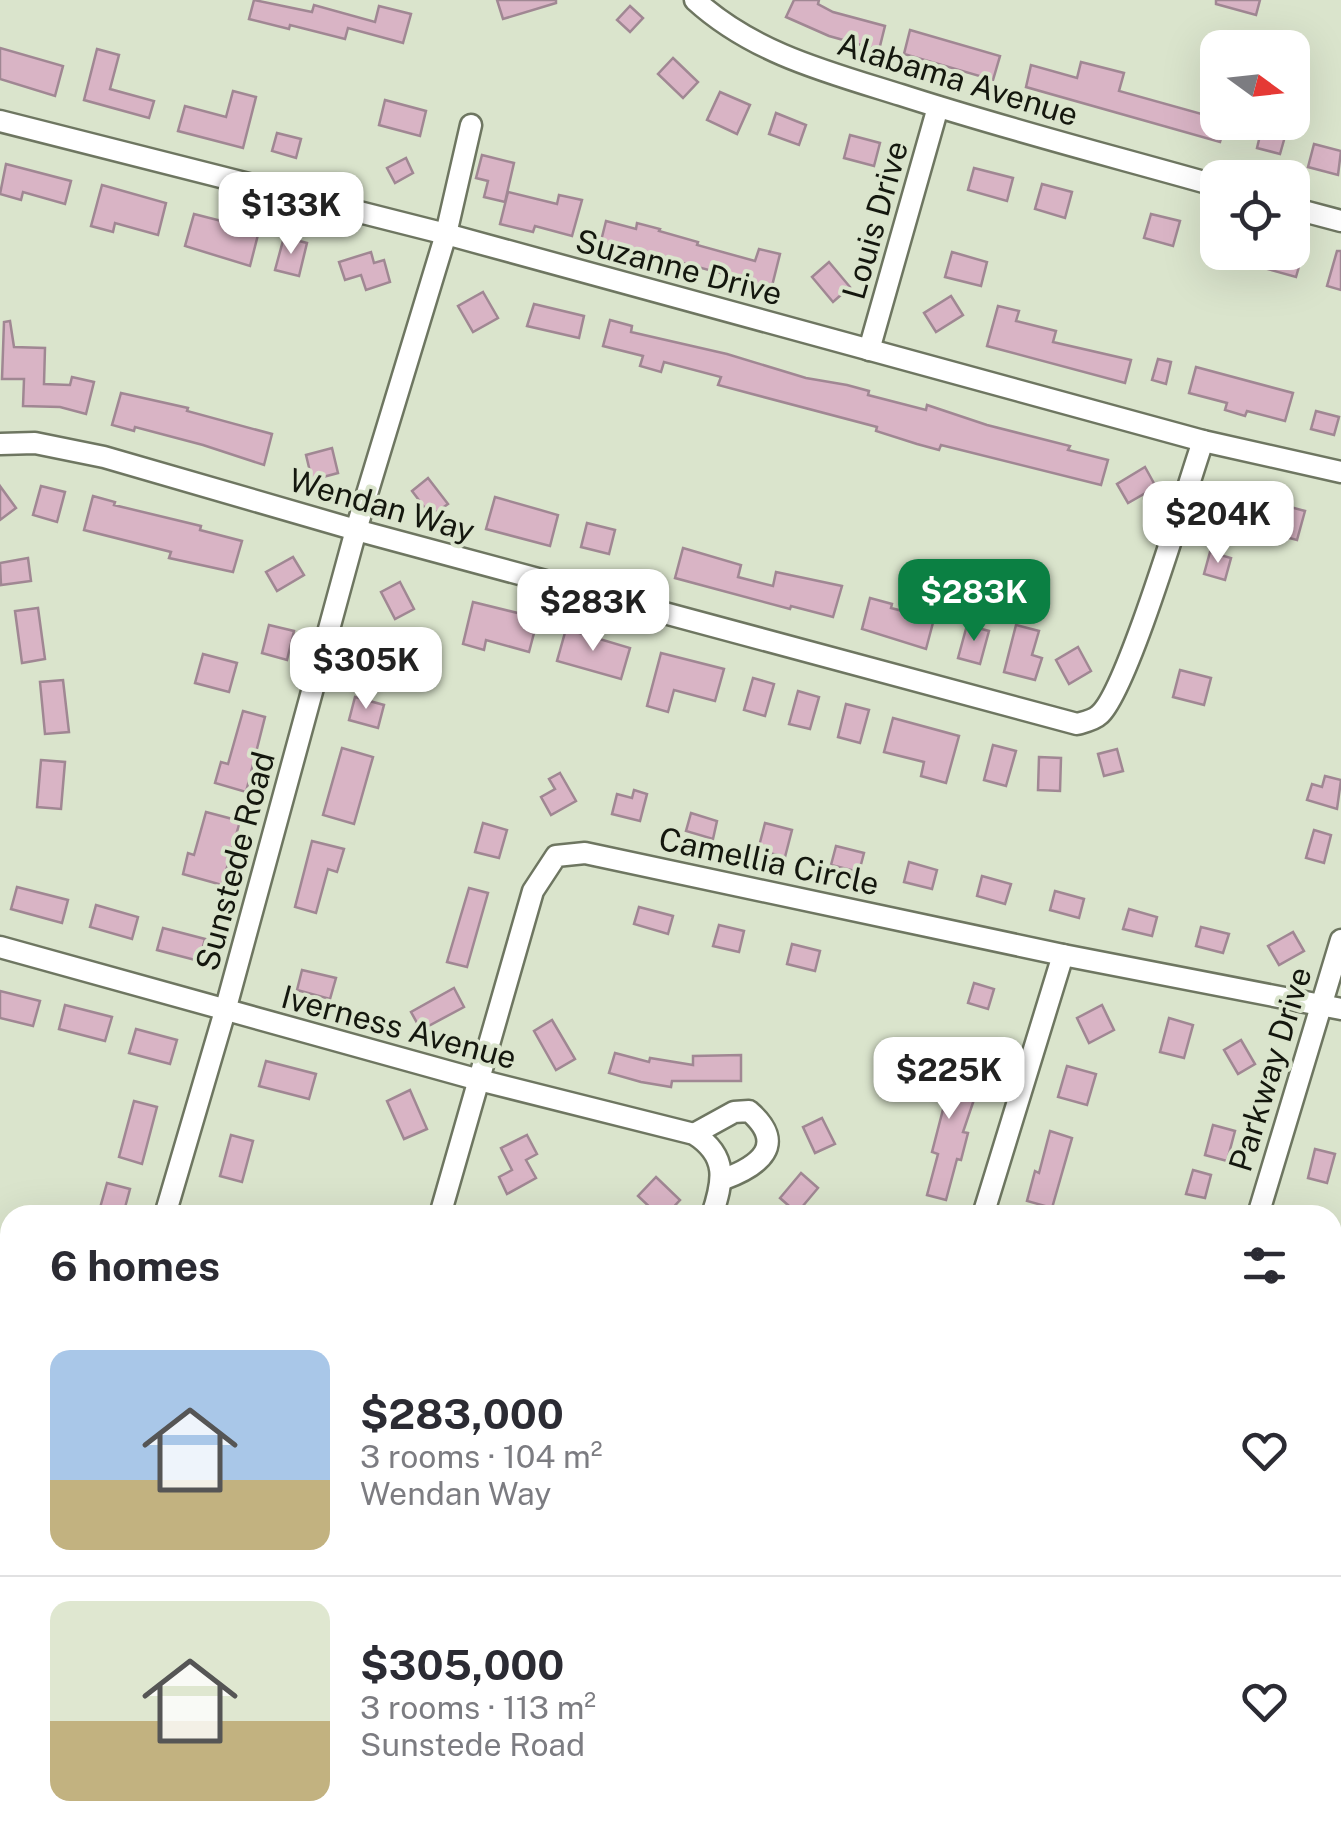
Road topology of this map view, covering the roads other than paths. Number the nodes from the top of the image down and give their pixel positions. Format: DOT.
graph roads {
  1 [pos="695,0"];
  2 [pos="938,107"];
  3 [pos="0,121"];
  4 [pos="471,124"];
  5 [pos="1200,181"];
  6 [pos="1310,213"];
  7 [pos="1341,221"];
  8 [pos="446,234"];
  9 [pos="870,350"];
  10 [pos="1203,441"];
  11 [pos="0,444"];
  12 [pos="1341,472"];
  13 [pos="356,530"];
  14 [pos="1341,940"];
  15 [pos="0,947"];
  16 [pos="1063,955"];
  17 [pos="1320,1003"];
  18 [pos="1341,1009"];
  19 [pos="225,1011"];
  20 [pos="478,1080"];
  21 [pos="694,1134"];
  22 [pos="724,1179"];
  23 [pos="168,1205"];
  24 [pos="443,1205"];
  25 [pos="715,1205"];
  26 [pos="986,1205"];
  27 [pos="1261,1205"];
  1 -- 2 [label="street, Alabama Avenue"];
  2 -- 5 [label="street, Alabama Avenue"];
  2 -- 9 [label="street, Louis Drive"];
  3 -- 8 [label="street, Suzanne Drive"];
  4 -- 8 [label="street, Sunstede Road"];
  6 -- 7 [label="street"];
  8 -- 9 [label="street, Suzanne Drive"];
  8 -- 13 [label="street, Sunstede Road"];
  9 -- 10 [label="street, Suzanne Drive"];
  10 -- 12 [label="street, Suzanne Drive"];
  10 -- 13 [label="street, Wendan Way"];
  11 -- 13 [label="street, Wendan Way"];
  13 -- 19 [label="street, Sunstede Road"];
  14 -- 17 [label="street, Parkway Drive"];
  15 -- 19 [label="street, Iverness Avenue"];
  16 -- 17 [label="street, Camellia Circle"];
  16 -- 20 [label="street, Camellia Circle"];
  16 -- 26 [label="street"];
  17 -- 18 [label="street, Camellia Circle"];
  17 -- 27 [label="street, Parkway Drive"];
  19 -- 20 [label="street, Iverness Avenue"];
  19 -- 23 [label="street, Sunstede Road"];
  20 -- 21 [label="street, Iverness Avenue"];
  20 -- 24 [label="street, Camellia Circle"];
  21 -- 22 [label="street"];
  21 -- 22 [label="street"];
  22 -- 25 [label="street"];
}
